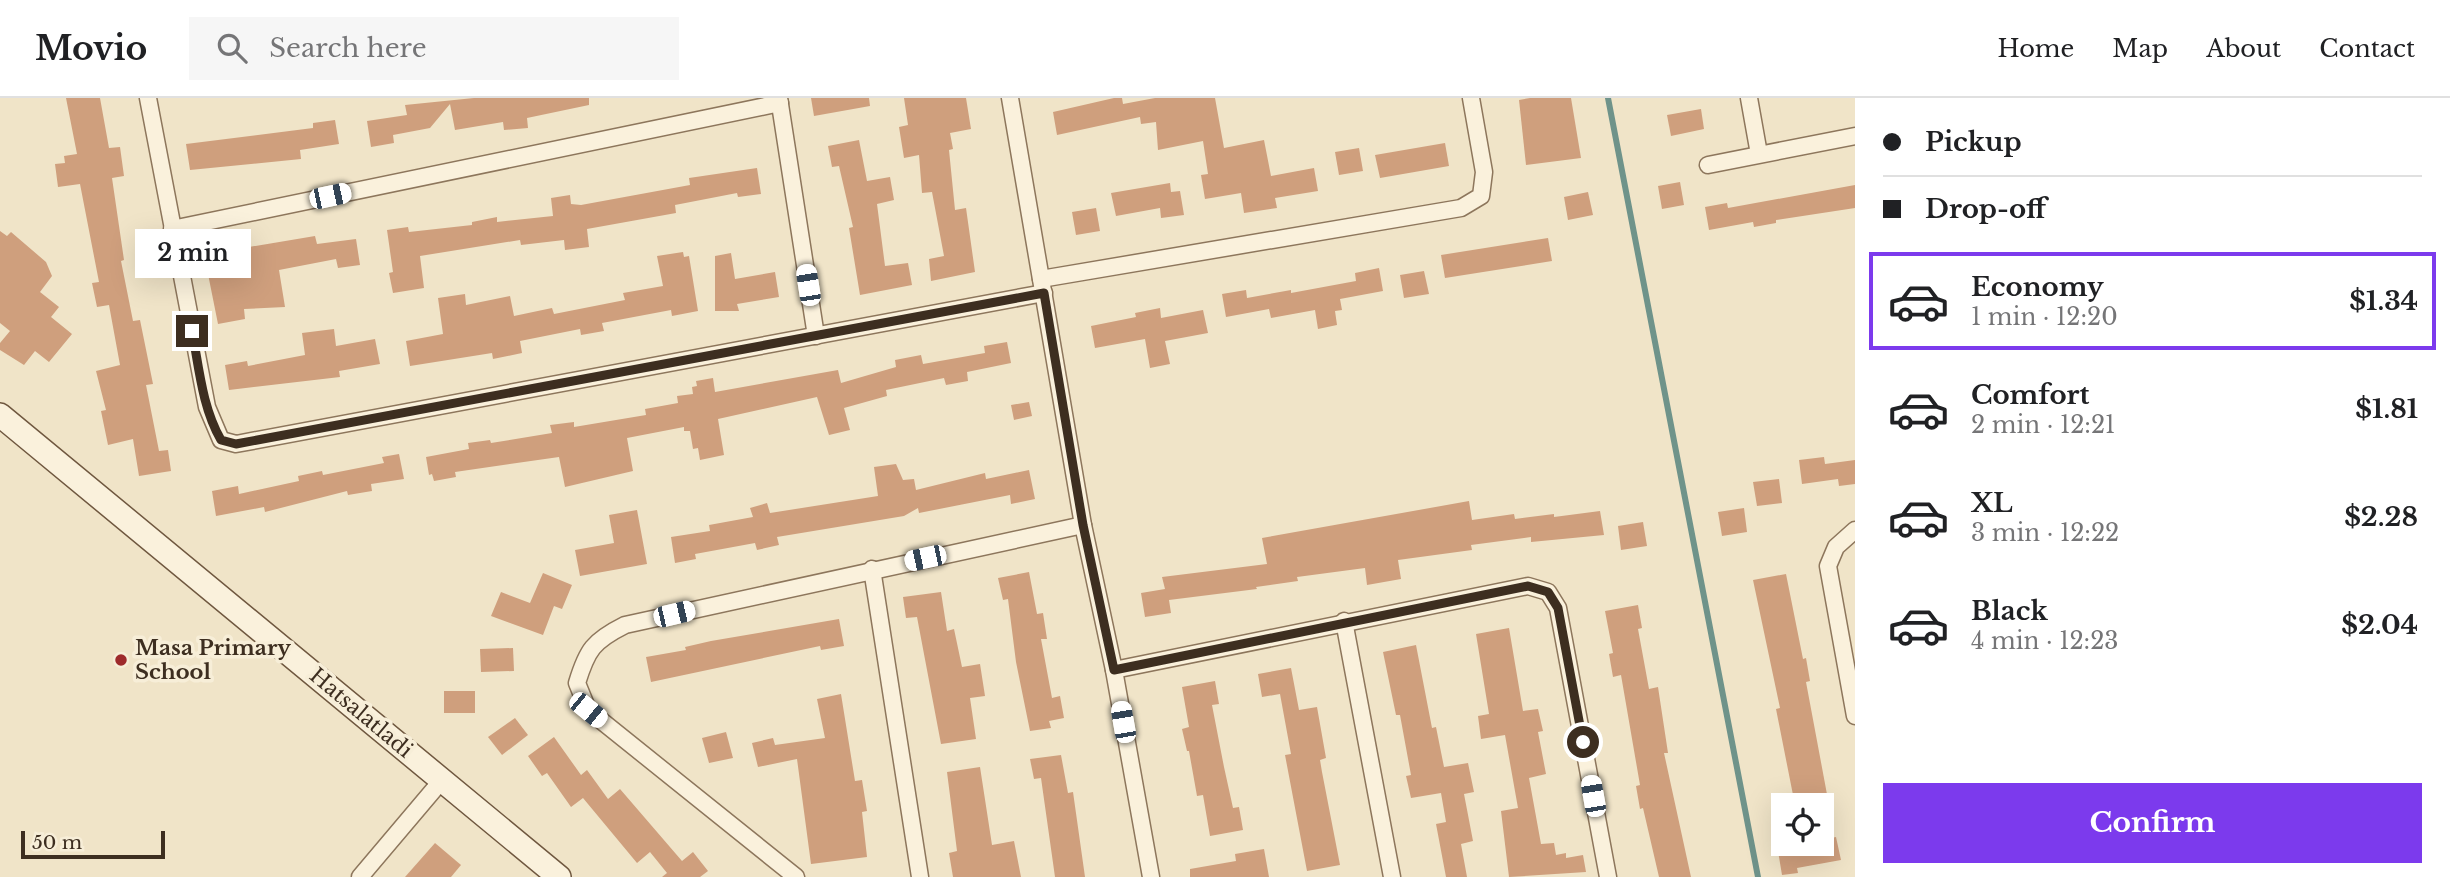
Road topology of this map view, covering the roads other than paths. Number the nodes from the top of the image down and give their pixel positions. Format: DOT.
graph roads {
  1 [pos="148,98"];
  2 [pos="1010,98"];
  3 [pos="1471,98"];
  4 [pos="1749,98"];
  5 [pos="779,101"];
  6 [pos="1855,136"];
  7 [pos="1759,154"];
  8 [pos="1708,165"];
  9 [pos="172,229"];
  10 [pos="1043,286"];
  11 [pos="816,336"];
  12 [pos="0,415"];
  13 [pos="1083,525"];
  14 [pos="1855,530"];
  15 [pos="872,569"];
  16 [pos="1344,621"];
  17 [pos="1114,670"];
  18 [pos="1855,716"];
  19 [pos="442,780"];
  20 [pos="360,877"];
  21 [pos="559,877"];
  22 [pos="796,877"];
  23 [pos="920,877"];
  24 [pos="1151,877"];
  25 [pos="1392,877"];
  26 [pos="1608,877"];
  1 -- 9 [label="street"];
  2 -- 10 [label="street"];
  3 -- 10 [label="street"];
  4 -- 7 [label="street"];
  5 -- 9 [label="street"];
  5 -- 11 [label="street"];
  6 -- 7 [label="street"];
  7 -- 8 [label="street"];
  9 -- 11 [label="street"];
  10 -- 11 [label="street"];
  10 -- 13 [label="street"];
  12 -- 19 [label="street, Hatsalatladi"];
  13 -- 15 [label="street"];
  13 -- 17 [label="street"];
  14 -- 18 [label="street"];
  15 -- 22 [label="street"];
  15 -- 23 [label="street"];
  16 -- 17 [label="street"];
  16 -- 25 [label="street"];
  16 -- 26 [label="street"];
  17 -- 24 [label="street"];
  19 -- 20 [label="street"];
  19 -- 21 [label="street, Hatsalatladi"];
}
